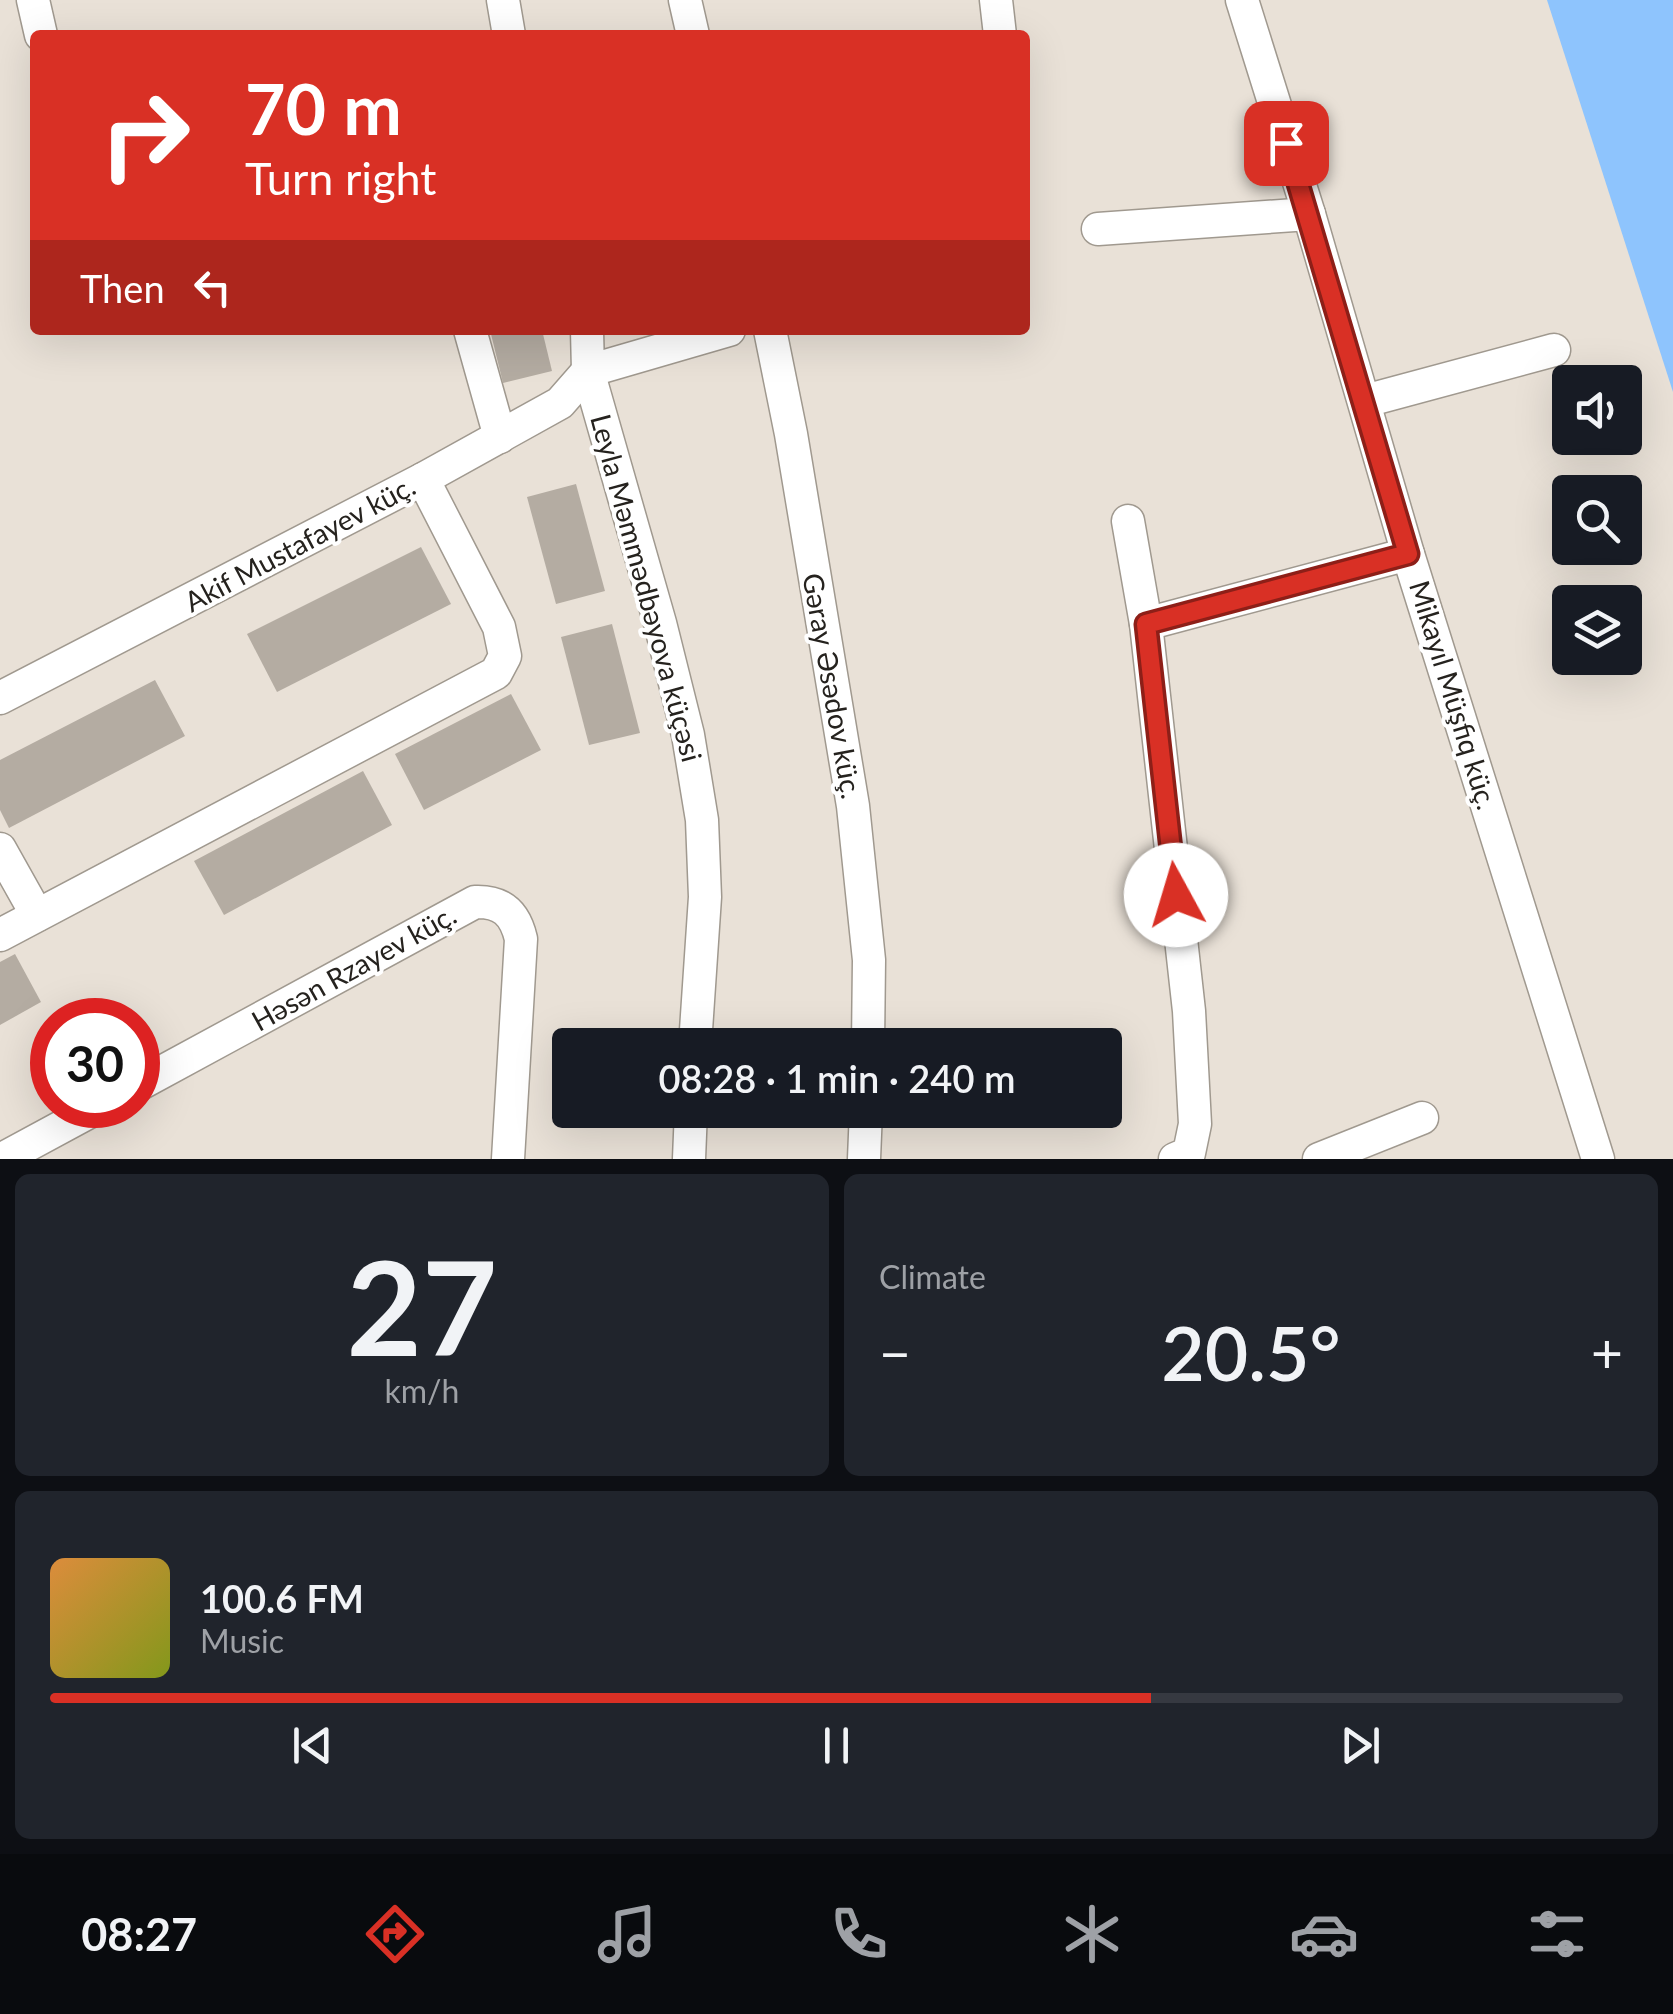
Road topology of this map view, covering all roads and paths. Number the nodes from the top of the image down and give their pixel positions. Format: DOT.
graph roads {
  1 [pos="33,0"];
  2 [pos="503,0"];
  3 [pos="685,0"];
  4 [pos="996,0"];
  5 [pos="1242,0"];
  6 [pos="40,30"];
  7 [pos="509,30"];
  8 [pos="692,30"];
  9 [pos="999,30"];
  10 [pos="1308,214"];
  11 [pos="1098,229"];
  12 [pos="471,335"];
  13 [pos="587,335"];
  14 [pos="713,335"];
  15 [pos="771,335"];
  16 [pos="1554,350"];
  17 [pos="588,371"];
  18 [pos="1365,402"];
  19 [pos="500,436"];
  20 [pos="423,480"];
  21 [pos="1128,521"];
  22 [pos="1408,554"];
  23 [pos="1146,624"];
  24 [pos="0,698"];
  25 [pos="0,849"];
  26 [pos="36,916"];
  27 [pos="0,935"];
  28 [pos="696,1028"];
  29 [pos="868,1028"];
  30 [pos="160,1074"];
  31 [pos="1422,1118"];
  32 [pos="59,1128"];
  33 [pos="690,1128"];
  34 [pos="865,1128"];
  35 [pos="1188,1157"];
  36 [pos="2,1159"];
  37 [pos="508,1159"];
  38 [pos="689,1159"];
  39 [pos="864,1159"];
  40 [pos="1319,1159"];
  41 [pos="1598,1159"];
  1 -- 6 [label="street"];
  2 -- 7 [label="street"];
  3 -- 8 [label="street"];
  4 -- 9 [label="street"];
  5 -- 10 [label="street, Mikayıl Müşfiq küç."];
  10 -- 11 [label="street"];
  10 -- 18 [label="street, Mikayıl Müşfiq küç."];
  12 -- 19 [label="street"];
  13 -- 17 [label="street, Leyla Məmmədbəyova küçəsi"];
  14 -- 17 [label="street"];
  15 -- 29 [label="street, Gəray Əsədov küç."];
  16 -- 18 [label="street"];
  17 -- 19 [label="street, Akif Mustafayev küç."];
  17 -- 28 [label="street, Leyla Məmmədbəyova küçəsi"];
  18 -- 22 [label="street, Mikayıl Müşfiq küç."];
  19 -- 20 [label="street, Akif Mustafayev küç."];
  20 -- 24 [label="street, Akif Mustafayev küç."];
  20 -- 26 [label="street"];
  21 -- 23 [label="street"];
  22 -- 23 [label="street"];
  22 -- 41 [label="street, Mikayıl Müşfiq küç."];
  23 -- 35 [label="street"];
  25 -- 26 [label="street"];
  26 -- 27 [label="street"];
  30 -- 37 [label="street, Həsən Rzayev küç."];
  31 -- 40 [label="street"];
  32 -- 36 [label="street"];
  33 -- 38 [label="street"];
  34 -- 39 [label="street"];
}
